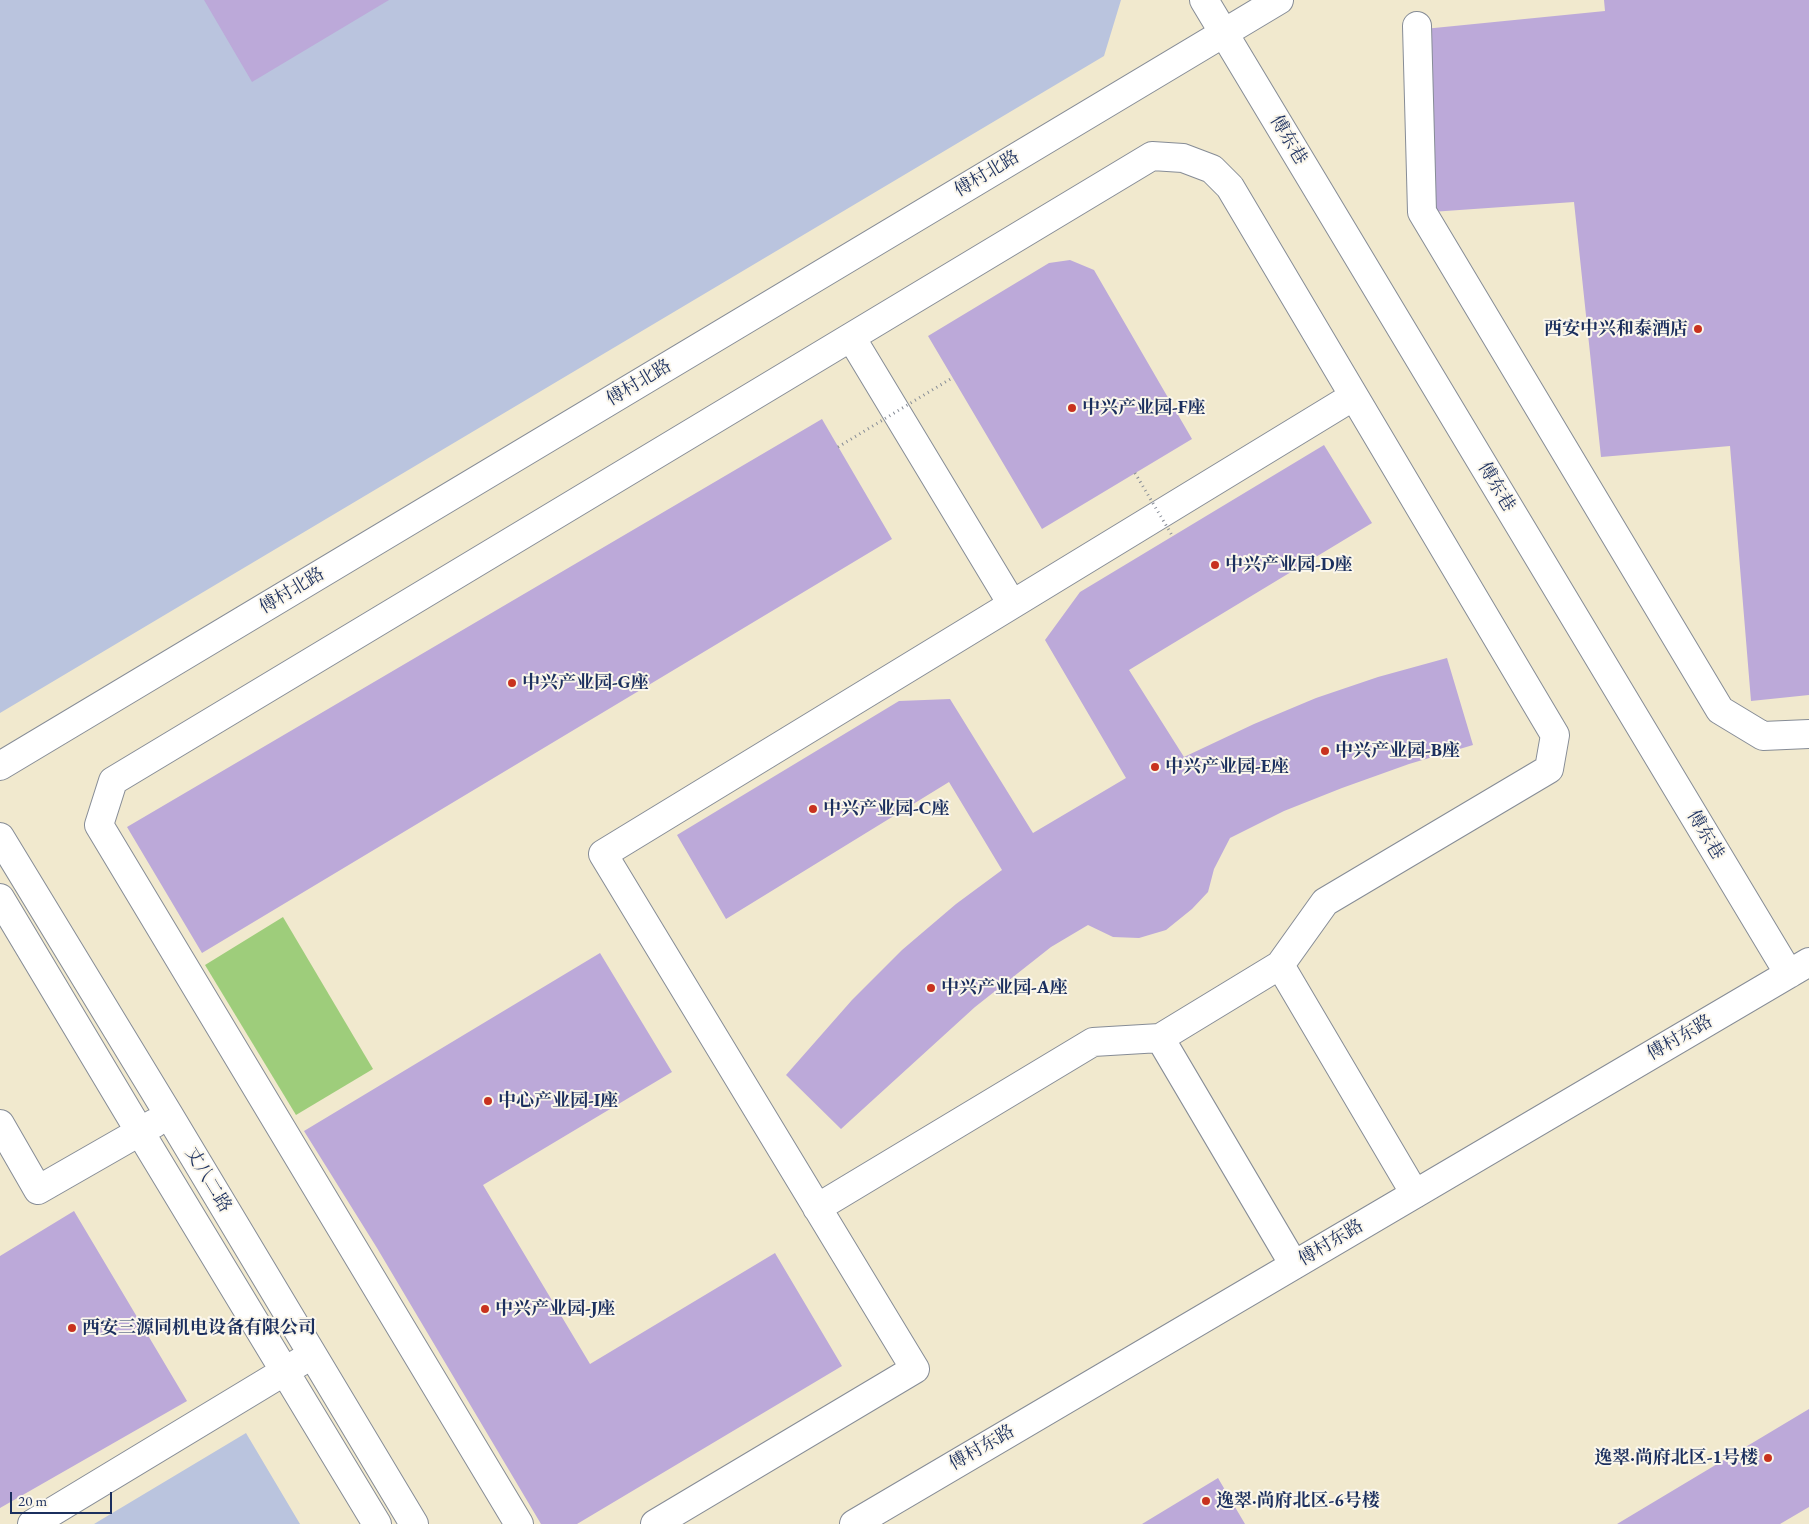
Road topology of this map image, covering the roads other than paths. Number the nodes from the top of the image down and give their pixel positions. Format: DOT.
graph roads {
  1 [pos="1204,0"];
  2 [pos="1279,0"];
  3 [pos="1417,26"];
  4 [pos="1224,32"];
  5 [pos="851,337"];
  6 [pos="1354,396"];
  7 [pos="1012,604"];
  8 [pos="1809,734"];
  9 [pos="0,766"];
  10 [pos="0,837"];
  11 [pos="0,898"];
  12 [pos="1280,965"];
  13 [pos="1799,968"];
  14 [pos="1160,1038"];
  15 [pos="170,1114"];
  16 [pos="0,1124"];
  17 [pos="140,1132"];
  18 [pos="1415,1194"];
  19 [pos="817,1208"];
  20 [pos="1294,1265"];
  21 [pos="312,1354"];
  22 [pos="285,1371"];
  23 [pos="32,1524"];
  24 [pos="377,1524"];
  25 [pos="414,1524"];
  26 [pos="519,1524"];
  27 [pos="656,1524"];
  28 [pos="854,1524"];
  1 -- 4 [label="street, 傅东巷"];
  2 -- 4 [label="street, 傅村北路"];
  3 -- 8 [label="street"];
  4 -- 9 [label="street, 傅村北路"];
  4 -- 13 [label="street, 傅东巷"];
  5 -- 6 [label="street"];
  5 -- 7 [label="street"];
  5 -- 26 [label="street"];
  6 -- 7 [label="street"];
  6 -- 12 [label="street"];
  7 -- 19 [label="street"];
  10 -- 15 [label="street, 丈八二路"];
  11 -- 17 [label="street, 丈八二路"];
  12 -- 14 [label="street"];
  12 -- 18 [label="street"];
  13 -- 18 [label="street, 傅村东路"];
  14 -- 19 [label="street"];
  14 -- 20 [label="street"];
  15 -- 17 [label="street"];
  15 -- 21 [label="street, 丈八二路"];
  16 -- 17 [label="street"];
  17 -- 22 [label="street, 丈八二路"];
  18 -- 20 [label="street, 傅村东路"];
  19 -- 27 [label="street"];
  20 -- 28 [label="street, 傅村东路"];
  21 -- 22 [label="street"];
  21 -- 25 [label="street, 丈八二路"];
  22 -- 23 [label="street"];
  22 -- 24 [label="street, 丈八二路"];
}
